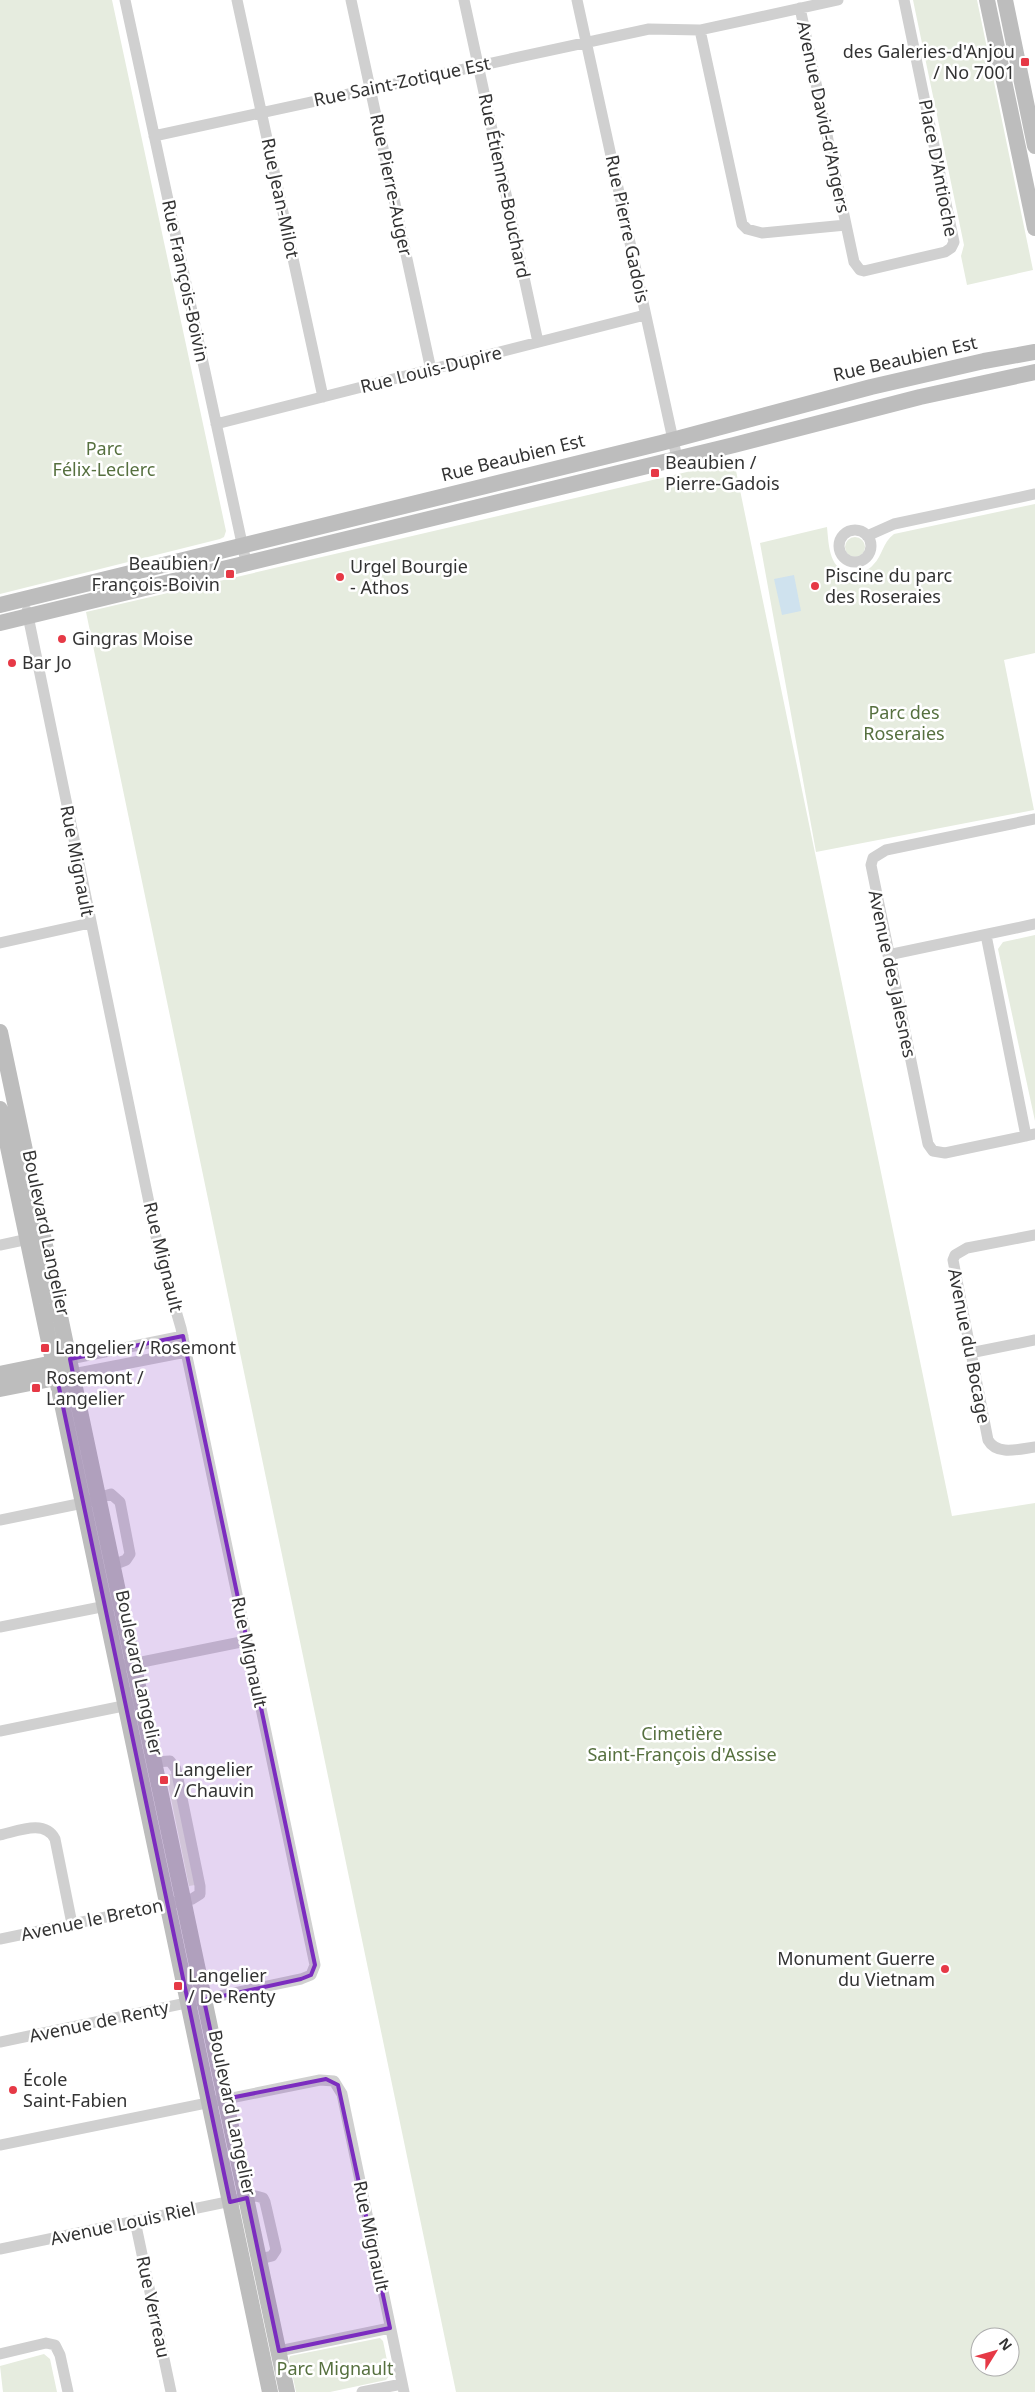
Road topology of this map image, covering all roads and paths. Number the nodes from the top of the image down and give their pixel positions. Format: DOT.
graph roads {
  1 [pos="125,0"];
  2 [pos="237,0"];
  3 [pos="351,0"];
  4 [pos="464,0"];
  5 [pos="577,0"];
  6 [pos="838,0"];
  7 [pos="904,0"];
  8 [pos="987,0"];
  9 [pos="1005,0"];
  10 [pos="800,8"];
  11 [pos="700,30"];
  12 [pos="586,42"];
  13 [pos="478,65"];
  14 [pos="370,88"];
  15 [pos="262,113"];
  16 [pos="154,136"];
  17 [pos="1035,146"];
  18 [pos="846,225"];
  19 [pos="1035,228"];
  20 [pos="645,315"];
  21 [pos="538,342"];
  22 [pos="1035,352"];
  23 [pos="431,370"];
  24 [pos="1035,372"];
  25 [pos="871,386"];
  26 [pos="323,397"];
  27 [pos="877,408"];
  28 [pos="216,424"];
  29 [pos="672,439"];
  30 [pos="677,458"];
  31 [pos="555,468"];
  32 [pos="559,485"];
  33 [pos="1035,494"];
  34 [pos="867,536"];
  35 [pos="242,545"];
  36 [pos="246,562"];
  37 [pos="25,599"];
  38 [pos="0,605"];
  39 [pos="28,616"];
  40 [pos="0,623"];
  41 [pos="1035,819"];
  42 [pos="90,923"];
  43 [pos="1035,924"];
  44 [pos="986,935"];
  45 [pos="0,943"];
  46 [pos="888,955"];
  47 [pos="1,1038"];
  48 [pos="0,1109"];
  49 [pos="1031,1135"];
  50 [pos="10,1141"];
  51 [pos="1035,1235"];
  52 [pos="35,1238"];
  53 [pos="0,1245"];
  54 [pos="183,1336"];
  55 [pos="1035,1340"];
  56 [pos="186,1352"];
  57 [pos="970,1353"];
  58 [pos="72,1367"];
  59 [pos="55,1370"];
  60 [pos="0,1374"];
  61 [pos="0,1389"];
  62 [pos="1035,1447"];
  63 [pos="99,1498"];
  64 [pos="83,1503"];
  65 [pos="0,1520"];
  66 [pos="113,1604"];
  67 [pos="0,1627"];
  68 [pos="246,1641"];
  69 [pos="126,1665"];
  70 [pos="134,1703"];
  71 [pos="0,1731"];
  72 [pos="0,1835"];
  73 [pos="176,1903"];
  74 [pos="72,1924"];
  75 [pos="0,1939"];
  76 [pos="313,1972"];
  77 [pos="196,2002"];
  78 [pos="0,2042"];
  79 [pos="217,2100"];
  80 [pos="0,2145"];
  81 [pos="246,2198"];
  82 [pos="230,2202"];
  83 [pos="135,2221"];
  84 [pos="0,2249"];
  85 [pos="390,2328"];
  86 [pos="279,2350"];
  87 [pos="0,2354"];
  88 [pos="403,2388"];
  89 [pos="68,2392"];
  90 [pos="171,2392"];
  91 [pos="270,2392"];
  92 [pos="287,2392"];
  93 [pos="362,2392"];
  1 -- 16 [label="street, Rue François-Boivin"];
  2 -- 15 [label="street, Rue Jean-Milot"];
  3 -- 14 [label="street, Rue Pierre-Auger"];
  4 -- 13 [label="street, Rue Étienne-Bouchard"];
  5 -- 12 [label="street, Rue Pierre Gadois"];
  6 -- 10 [label="street, Rue Saint-Zotique Est"];
  7 -- 18 [label="street, Place D'Antioche"];
  8 -- 19 [label="street"];
  9 -- 17 [label="street"];
  10 -- 11 [label="street, Rue Saint-Zotique Est"];
  10 -- 18 [label="street, Avenue David-d'Angers"];
  11 -- 12 [label="street, Rue Saint-Zotique Est"];
  11 -- 18 [label="street"];
  12 -- 13 [label="street, Rue Saint-Zotique Est"];
  12 -- 20 [label="street, Rue Pierre Gadois"];
  13 -- 14 [label="street, Rue Saint-Zotique Est"];
  13 -- 21 [label="street, Rue Étienne-Bouchard"];
  14 -- 15 [label="street, Rue Saint-Zotique Est"];
  14 -- 23 [label="street, Rue Pierre-Auger"];
  15 -- 16 [label="street, Rue Saint-Zotique Est"];
  15 -- 26 [label="street, Rue Jean-Milot"];
  16 -- 28 [label="street, Rue François-Boivin"];
  20 -- 21 [label="street, Rue Louis-Dupire"];
  20 -- 29 [label="street, Rue Pierre Gadois"];
  21 -- 23 [label="street, Rue Louis-Dupire"];
  22 -- 25 [label="street, Rue Beaubien Est"];
  23 -- 26 [label="street, Rue Louis-Dupire"];
  24 -- 27 [label="street"];
  25 -- 27 [label="street"];
  25 -- 29 [label="street, Rue Beaubien Est"];
  26 -- 28 [label="street, Rue Louis-Dupire"];
  27 -- 30 [label="street"];
  28 -- 35 [label="street, Rue François-Boivin"];
  29 -- 30 [label="street, Rue Pierre Gadois"];
  29 -- 31 [label="street, Rue Beaubien Est"];
  30 -- 32 [label="street"];
  31 -- 32 [label="street"];
  31 -- 35 [label="street, Rue Beaubien Est"];
  32 -- 36 [label="street"];
  33 -- 34 [label="street"];
  35 -- 36 [label="street, Rue François-Boivin"];
  35 -- 37 [label="street, Rue Beaubien Est"];
  36 -- 39 [label="street"];
  37 -- 38 [label="street, Rue Beaubien Est"];
  37 -- 39 [label="street, Rue Mignault"];
  39 -- 40 [label="street"];
  39 -- 42 [label="street, Rue Mignault"];
  41 -- 46 [label="street, Avenue des Jalesnes"];
  42 -- 45 [label="street"];
  42 -- 54 [label="street, Rue Mignault"];
  43 -- 44 [label="street"];
  44 -- 46 [label="street"];
  44 -- 49 [label="street"];
  46 -- 49 [label="street, Avenue des Jalesnes"];
  47 -- 50 [label="street, Boulevard Langelier"];
  48 -- 50 [label="street, Boulevard Langelier"];
  50 -- 52 [label="street, Boulevard Langelier"];
  51 -- 57 [label="street, Avenue du Bocage"];
  52 -- 53 [label="street"];
  52 -- 58 [label="street, Boulevard Langelier"];
  52 -- 59 [label="street, Boulevard Langelier"];
  54 -- 56 [label="street, Rue Mignault"];
  54 -- 58 [label="street"];
  55 -- 57 [label="street"];
  56 -- 58 [label="street"];
  56 -- 68 [label="street, Rue Mignault"];
  57 -- 62 [label="street, Avenue du Bocage"];
  58 -- 59 [label="street"];
  58 -- 63 [label="street, Boulevard Langelier"];
  59 -- 60 [label="street"];
  59 -- 61 [label="street"];
  59 -- 64 [label="street, Boulevard Langelier"];
  63 -- 64 [label="street"];
  63 -- 66 [label="street, Boulevard Langelier"];
  64 -- 65 [label="street"];
  64 -- 66 [label="street, Boulevard Langelier"];
  66 -- 67 [label="street"];
  66 -- 69 [label="street, Boulevard Langelier"];
  68 -- 69 [label="street"];
  68 -- 76 [label="street, Rue Mignault"];
  69 -- 70 [label="street, Boulevard Langelier"];
  70 -- 71 [label="street"];
  70 -- 73 [label="street, Boulevard Langelier"];
  70 -- 73 [label="street, Boulevard Langelier"];
  72 -- 74 [label="street"];
  73 -- 74 [label="street, Avenue le Breton"];
  73 -- 77 [label="street, Boulevard Langelier"];
  74 -- 75 [label="street, Avenue le Breton"];
  76 -- 77 [label="street, Avenue de Renty"];
  77 -- 78 [label="street, Avenue de Renty"];
  77 -- 79 [label="street, Boulevard Langelier"];
  79 -- 80 [label="street"];
  79 -- 81 [label="street, Boulevard Langelier"];
  79 -- 82 [label="street, Boulevard Langelier"];
  79 -- 85 [label="street, Rue Mignault"];
  81 -- 82 [label="street, Avenue Louis Riel"];
  81 -- 86 [label="street, Boulevard Langelier"];
  82 -- 83 [label="street, Avenue Louis Riel"];
  82 -- 91 [label="street, Boulevard Langelier"];
  83 -- 84 [label="street, Avenue Louis Riel"];
  83 -- 90 [label="street, Rue Verreau"];
  85 -- 86 [label="street"];
  85 -- 88 [label="street, Rue Mignault"];
  86 -- 92 [label="street, Boulevard Langelier"];
  87 -- 89 [label="street"];
  88 -- 93 [label="street"];
}
